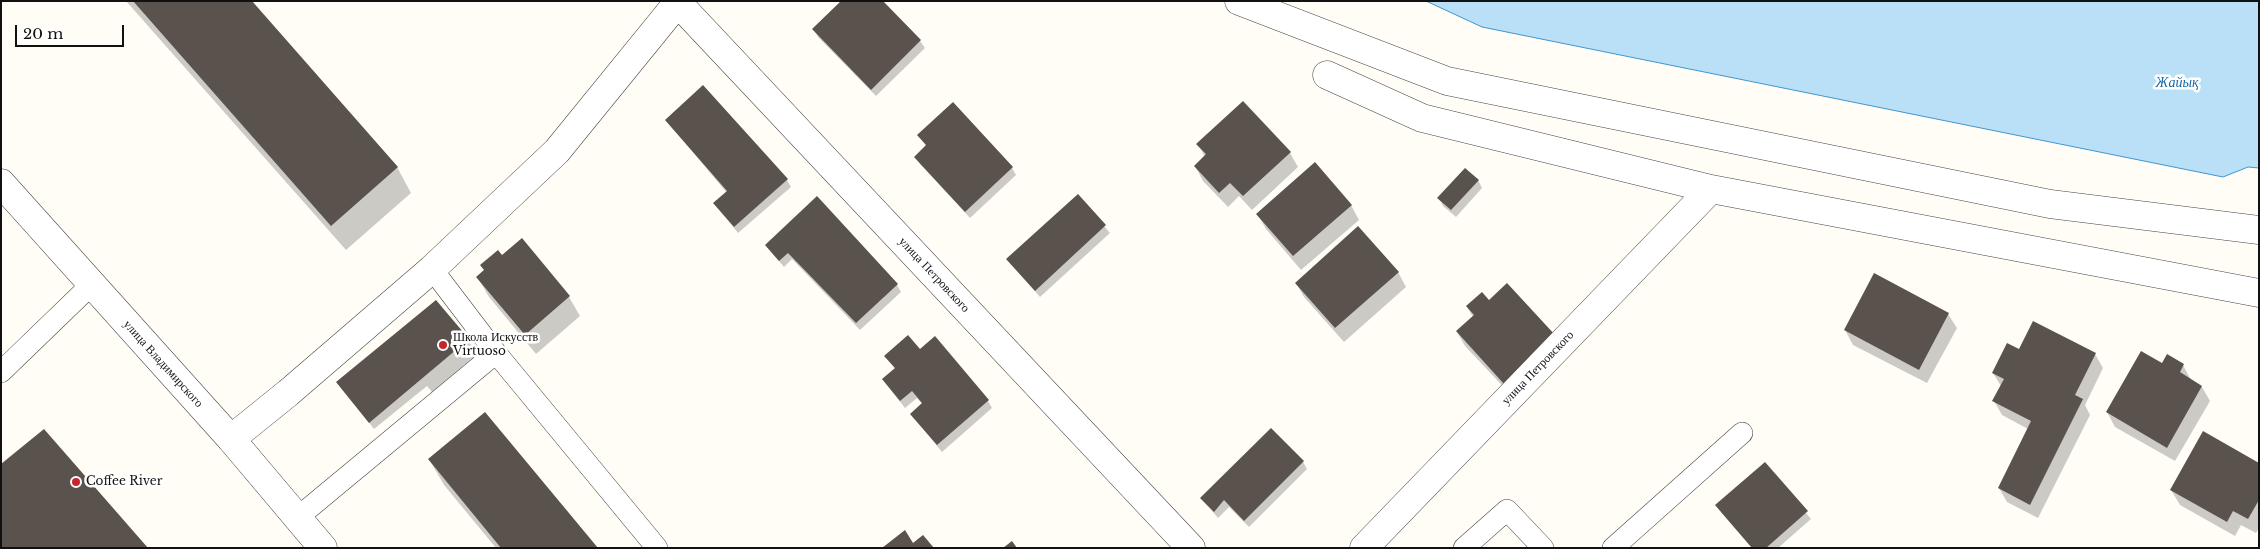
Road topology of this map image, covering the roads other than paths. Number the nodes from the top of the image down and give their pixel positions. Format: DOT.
graph roads {
  1 [pos="1239,1"];
  2 [pos="678,2"];
  3 [pos="1327,75"];
  4 [pos="1,183"];
  5 [pos="1711,189"];
  6 [pos="2259,230"];
  7 [pos="432,269"];
  8 [pos="91,285"];
  9 [pos="2259,293"];
  10 [pos="496,353"];
  11 [pos="1,372"];
  12 [pos="1742,433"];
  13 [pos="231,439"];
  14 [pos="297,518"];
  15 [pos="323,548"];
  16 [pos="657,548"];
  17 [pos="1191,548"];
  18 [pos="1364,548"];
  19 [pos="1464,548"];
  20 [pos="1543,548"];
  21 [pos="1613,548"];
  1 -- 6 [label="street"];
  2 -- 7 [label="street"];
  2 -- 17 [label="street, улица Петровского"];
  3 -- 5 [label="street"];
  4 -- 8 [label="street, улица Владимирского"];
  5 -- 9 [label="street"];
  5 -- 18 [label="street, улица Петровского"];
  7 -- 10 [label="lane"];
  7 -- 13 [label="street"];
  8 -- 11 [label="lane"];
  8 -- 13 [label="street, улица Владимирского"];
  10 -- 14 [label="lane"];
  10 -- 16 [label="lane"];
  12 -- 21 [label="lane"];
  13 -- 14 [label="street, улица Владимирского"];
  14 -- 15 [label="street, улица Владимирского"];
  19 -- 20 [label="lane"];
}
